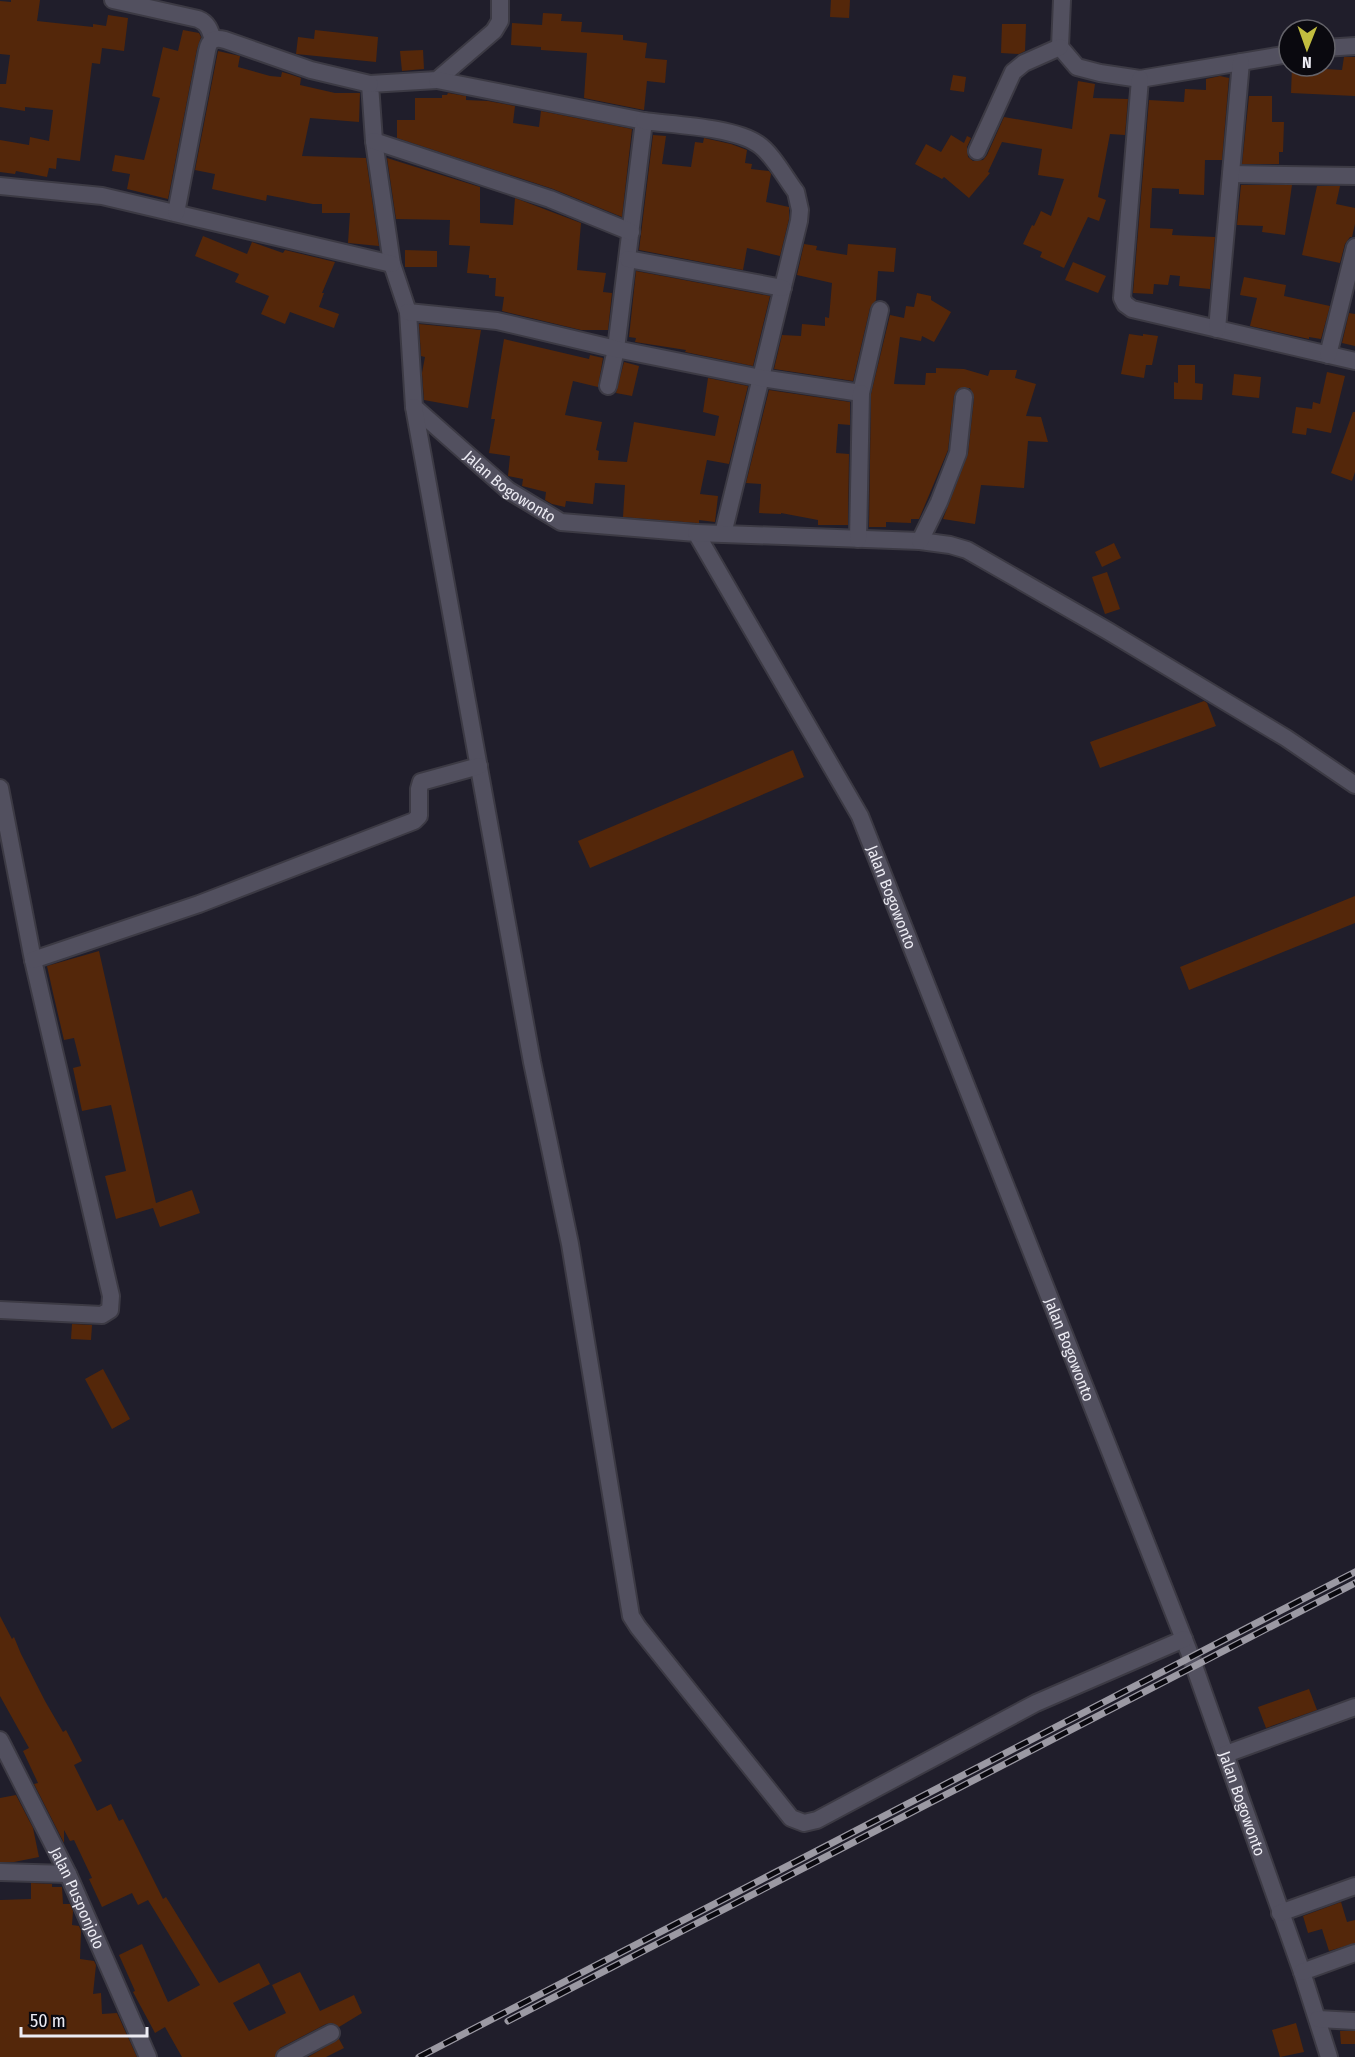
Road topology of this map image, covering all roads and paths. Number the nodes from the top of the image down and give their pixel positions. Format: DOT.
graph roads {
  1 [pos="113,0"];
  2 [pos="500,0"];
  3 [pos="1062,0"];
  4 [pos="213,40"];
  5 [pos="1355,46"];
  6 [pos="1337,47"];
  7 [pos="1060,48"];
  8 [pos="1277,56"];
  9 [pos="1241,62"];
  10 [pos="1140,78"];
  11 [pos="437,81"];
  12 [pos="370,84"];
  13 [pos="644,121"];
  14 [pos="374,141"];
  15 [pos="977,151"];
  16 [pos="1231,174"];
  17 [pos="1355,176"];
  18 [pos="0,186"];
  19 [pos="176,213"];
  20 [pos="631,232"];
  21 [pos="1355,250"];
  22 [pos="628,259"];
  23 [pos="392,264"];
  24 [pos="783,288"];
  25 [pos="880,310"];
  26 [pos="408,312"];
  27 [pos="1217,329"];
  28 [pos="616,349"];
  29 [pos="1328,355"];
  30 [pos="1355,361"];
  31 [pos="761,378"];
  32 [pos="608,386"];
  33 [pos="861,393"];
  34 [pos="964,397"];
  35 [pos="414,407"];
  36 [pos="696,532"];
  37 [pos="723,534"];
  38 [pos="858,539"];
  39 [pos="920,541"];
  40 [pos="479,766"];
  41 [pos="1355,785"];
  42 [pos="0,788"];
  43 [pos="33,960"];
  44 [pos="0,1310"];
  45 [pos="1184,1639"];
  46 [pos="1355,1707"];
  47 [pos="0,1740"];
  48 [pos="1226,1754"];
  49 [pos="0,1872"];
  50 [pos="68,1874"];
  51 [pos="1355,1886"];
  52 [pos="1280,1913"];
  53 [pos="1355,1953"];
  54 [pos="1302,1972"];
  55 [pos="1318,2019"];
  56 [pos="1355,2021"];
  57 [pos="331,2033"];
  58 [pos="148,2057"];
  59 [pos="285,2057"];
  60 [pos="1329,2057"];
  1 -- 4 [label="street"];
  2 -- 11 [label="street"];
  3 -- 7 [label="street"];
  4 -- 12 [label="street"];
  4 -- 19 [label="street"];
  5 -- 6 [label="street"];
  7 -- 10 [label="street"];
  7 -- 15 [label="street"];
  8 -- 9 [label="street"];
  9 -- 10 [label="street"];
  9 -- 16 [label="street"];
  10 -- 27 [label="street"];
  11 -- 12 [label="street"];
  11 -- 13 [label="street"];
  12 -- 14 [label="street"];
  13 -- 20 [label="street"];
  13 -- 24 [label="street"];
  14 -- 20 [label="street"];
  14 -- 23 [label="street"];
  16 -- 17 [label="street"];
  16 -- 27 [label="street"];
  18 -- 19 [label="street"];
  19 -- 23 [label="street"];
  20 -- 22 [label="street"];
  21 -- 29 [label="street"];
  22 -- 24 [label="street"];
  22 -- 28 [label="street"];
  23 -- 26 [label="street"];
  24 -- 31 [label="street"];
  25 -- 33 [label="street"];
  26 -- 28 [label="street"];
  26 -- 35 [label="street"];
  27 -- 29 [label="street"];
  28 -- 31 [label="street"];
  28 -- 32 [label="street"];
  29 -- 30 [label="street"];
  31 -- 33 [label="street"];
  31 -- 37 [label="street"];
  33 -- 38 [label="street"];
  34 -- 39 [label="street"];
  35 -- 36 [label="street, Jalan Bogowonto"];
  35 -- 40 [label="street"];
  36 -- 37 [label="street"];
  36 -- 45 [label="street, Jalan Bogowonto"];
  37 -- 38 [label="street"];
  38 -- 39 [label="street"];
  39 -- 41 [label="street"];
  40 -- 43 [label="street"];
  40 -- 45 [label="street"];
  42 -- 43 [label="street"];
  43 -- 44 [label="street"];
  45 -- 48 [label="street, Jalan Bogowonto"];
  46 -- 48 [label="street"];
  47 -- 50 [label="street, Jalan Pusponjolo"];
  48 -- 52 [label="street, Jalan Bogowonto"];
  49 -- 50 [label="street"];
  50 -- 58 [label="street, Jalan Pusponjolo"];
  51 -- 52 [label="street"];
  52 -- 54 [label="street, Jalan Bogowonto"];
  53 -- 54 [label="street"];
  54 -- 55 [label="street, Jalan Bogowonto"];
  55 -- 56 [label="street"];
  55 -- 60 [label="street, Jalan Bogowonto"];
  57 -- 59 [label="street"];
}
